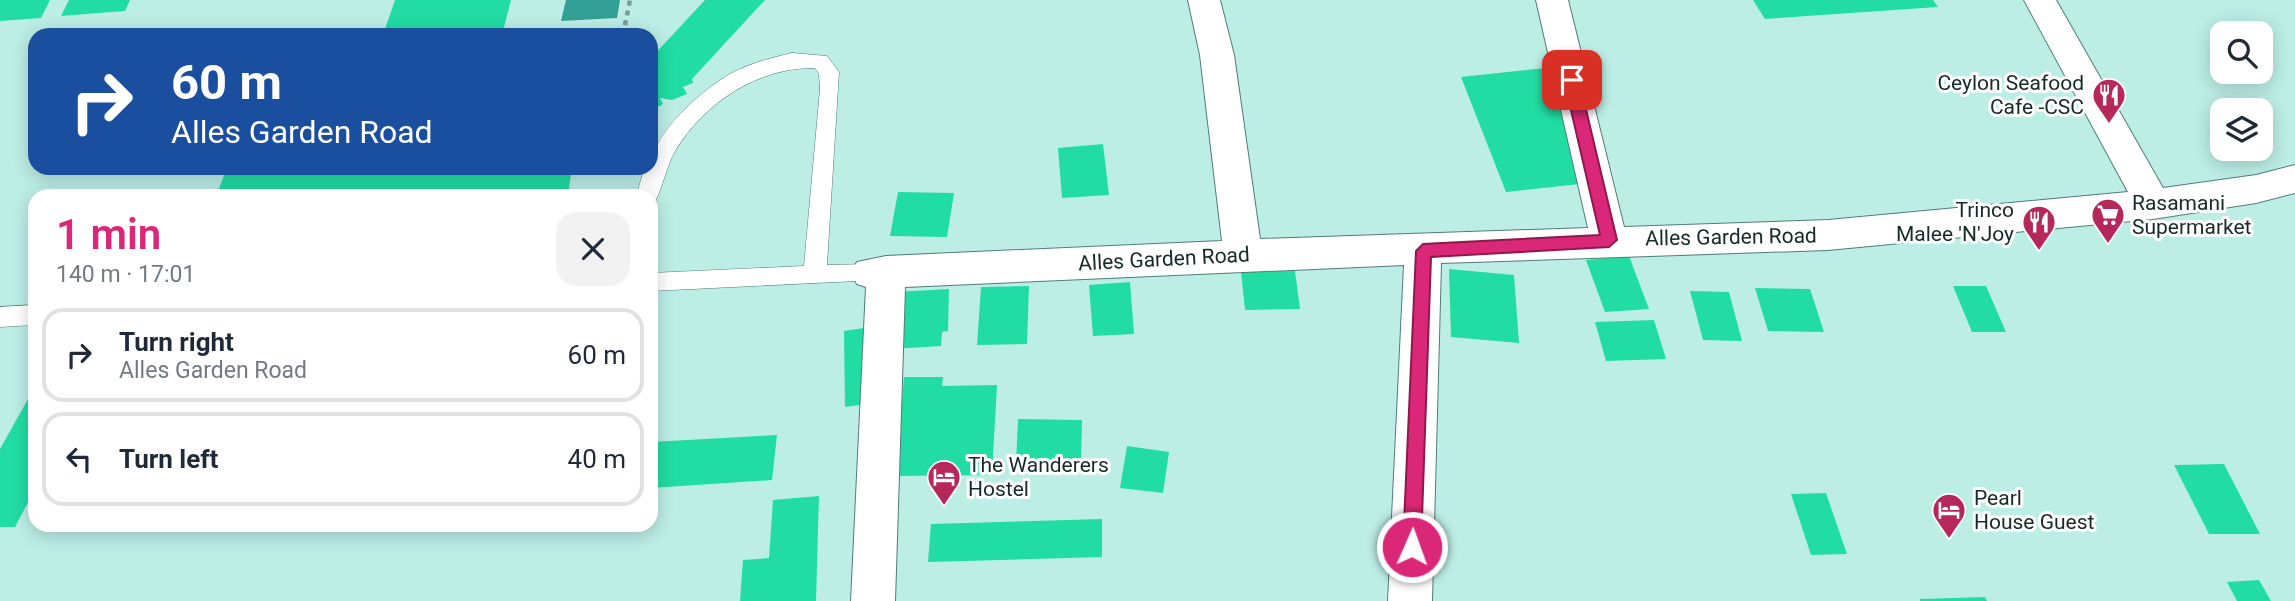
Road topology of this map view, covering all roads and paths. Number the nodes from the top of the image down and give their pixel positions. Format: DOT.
graph roads {
  1 [pos="630,0"];
  2 [pos="1204,0"];
  3 [pos="1552,0"];
  4 [pos="2040,0"];
  5 [pos="624,28"];
  6 [pos="658,163"];
  7 [pos="2295,179"];
  8 [pos="2153,204"];
  9 [pos="1609,240"];
  10 [pos="1423,251"];
  11 [pos="1243,255"];
  12 [pos="878,272"];
  13 [pos="815,273"];
  14 [pos="658,282"];
  15 [pos="28,315"];
  16 [pos="0,317"];
  17 [pos="873,601"];
  18 [pos="1410,601"];
  1 -- 5 [label="path"];
  2 -- 11 [label="street"];
  3 -- 9 [label="street"];
  4 -- 8 [label="street"];
  6 -- 13 [label="lane"];
  7 -- 8 [label="street, Alles Garden Road"];
  8 -- 9 [label="street, Alles Garden Road"];
  9 -- 10 [label="street, Alles Garden Road"];
  10 -- 11 [label="street, Alles Garden Road"];
  10 -- 18 [label="street"];
  11 -- 12 [label="street, Alles Garden Road"];
  12 -- 13 [label="lane"];
  12 -- 17 [label="street"];
  13 -- 14 [label="lane"];
  15 -- 16 [label="lane"];
}
